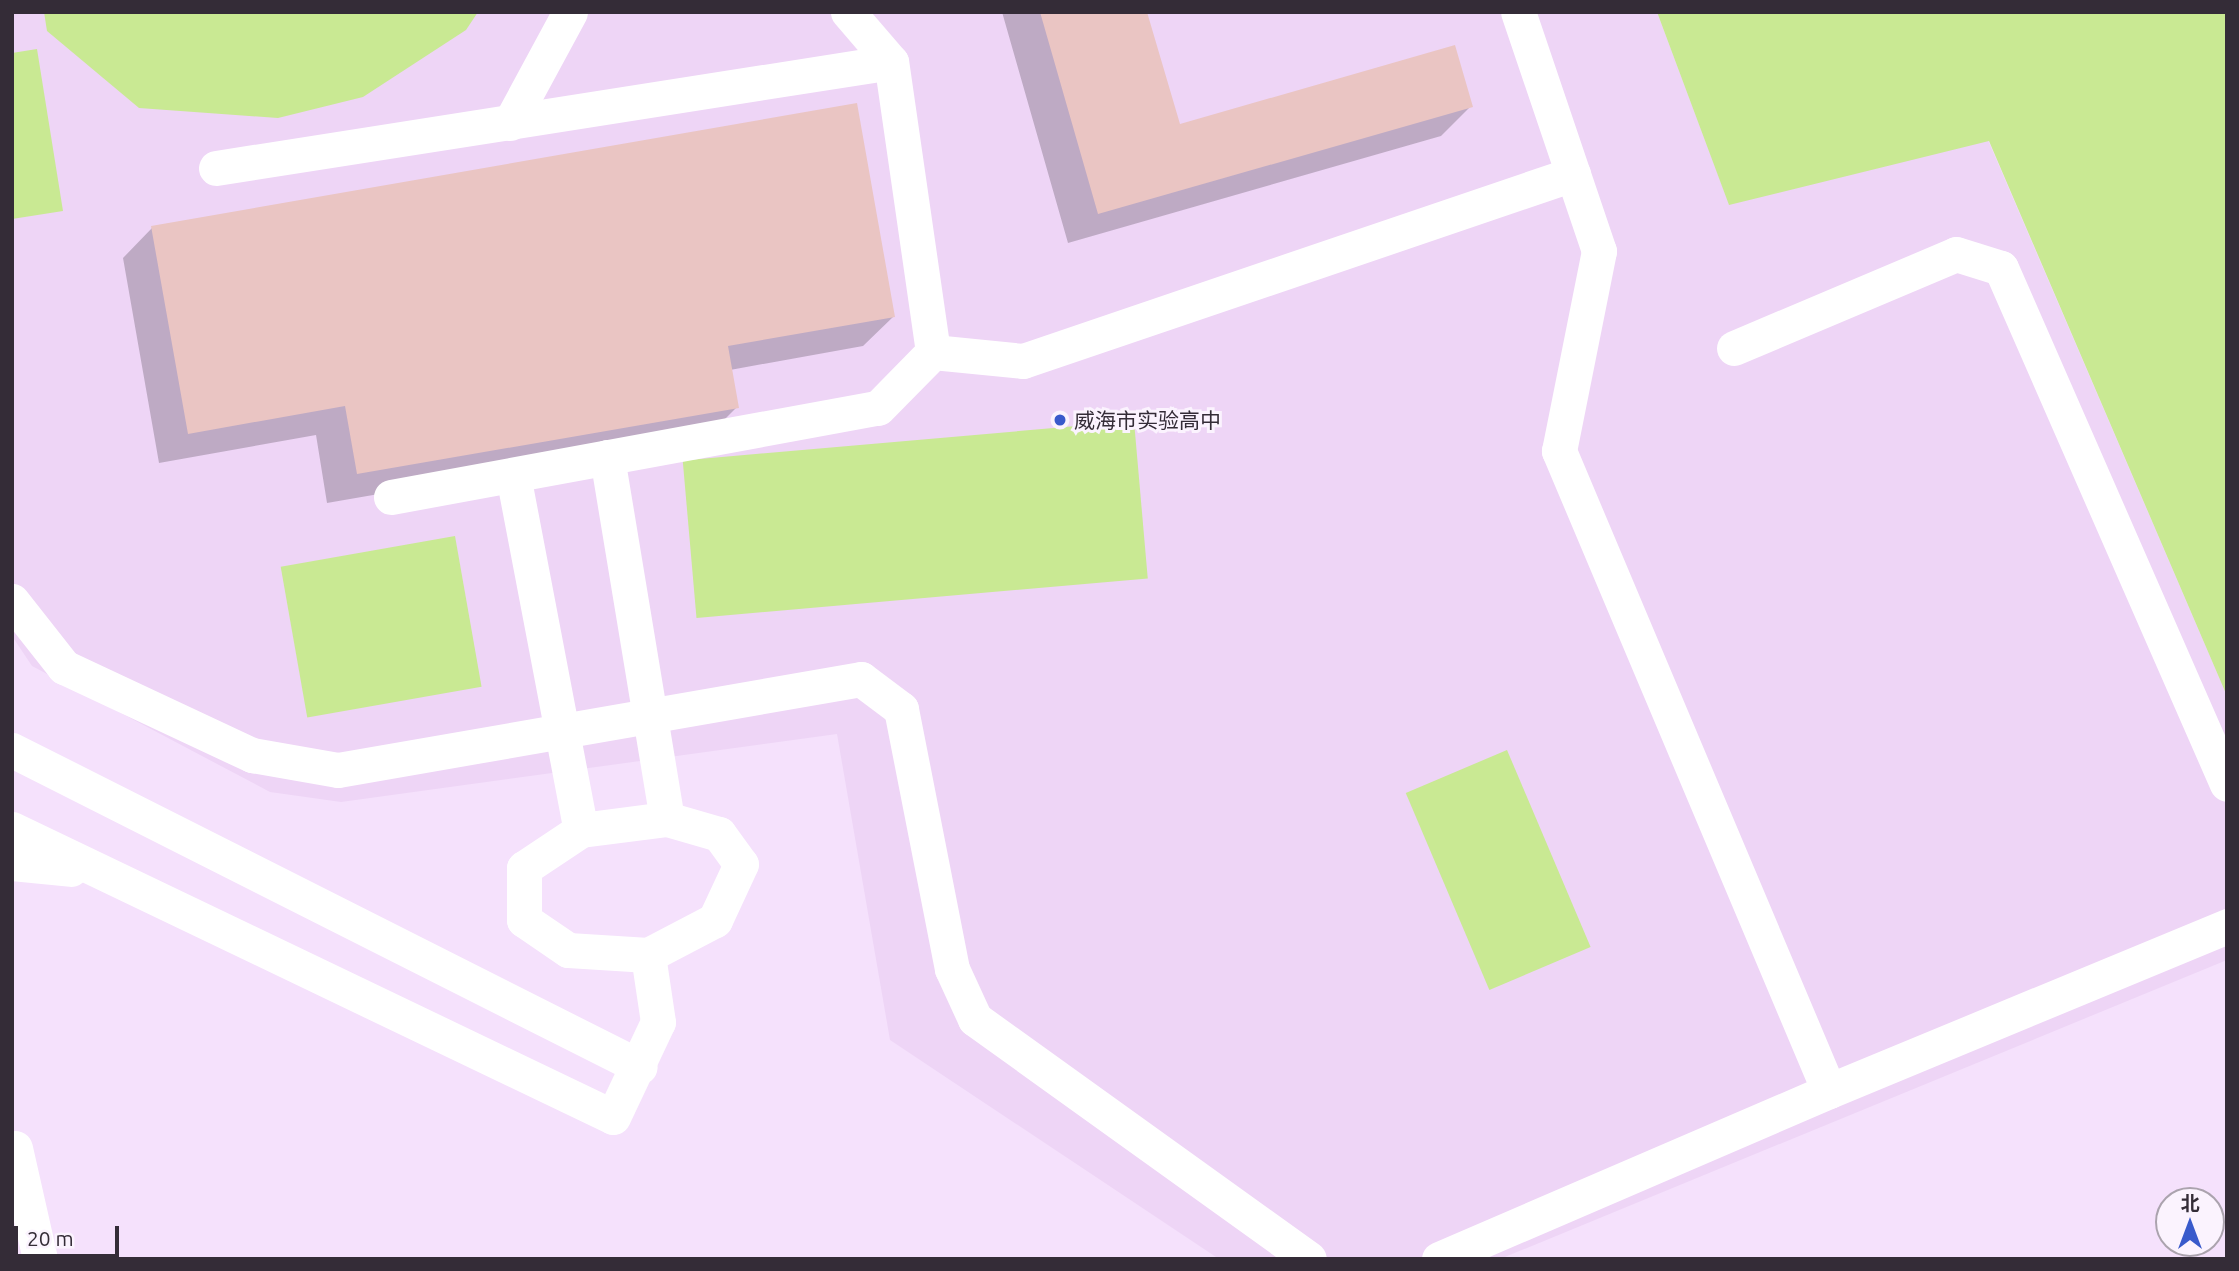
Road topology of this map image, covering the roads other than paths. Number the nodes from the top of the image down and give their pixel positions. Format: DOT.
graph roads {
  1 [pos="570,12"];
  2 [pos="848,12"];
  3 [pos="1518,12"];
  4 [pos="891,62"];
  5 [pos="510,123"];
  6 [pos="216,169"];
  7 [pos="1573,174"];
  8 [pos="1734,348"];
  9 [pos="933,352"];
  10 [pos="607,457"];
  11 [pos="513,475"];
  12 [pos="391,497"];
  13 [pos="12,601"];
  14 [pos="651,715"];
  15 [pos="562,731"];
  16 [pos="12,750"];
  17 [pos="2227,784"];
  18 [pos="667,819"];
  19 [pos="12,829"];
  20 [pos="581,830"];
  21 [pos="12,863"];
  22 [pos="105,879"];
  23 [pos="2227,926"];
  24 [pos="648,955"];
  25 [pos="640,1067"];
  26 [pos="1829,1091"];
  27 [pos="15,1148"];
  28 [pos="40,1259"];
  29 [pos="1309,1259"];
  30 [pos="1439,1259"];
  1 -- 5 [label="street"];
  2 -- 4 [label="street"];
  3 -- 7 [label="street"];
  4 -- 5 [label="street"];
  4 -- 9 [label="street"];
  5 -- 6 [label="street"];
  7 -- 9 [label="street"];
  7 -- 26 [label="street"];
  8 -- 17 [label="street"];
  9 -- 10 [label="street"];
  10 -- 11 [label="street"];
  10 -- 14 [label="street"];
  11 -- 12 [label="street"];
  11 -- 15 [label="street"];
  13 -- 15 [label="street"];
  14 -- 15 [label="street"];
  14 -- 18 [label="street"];
  14 -- 29 [label="street"];
  15 -- 20 [label="street"];
  16 -- 25 [label="street"];
  18 -- 20 [label="street"];
  18 -- 24 [label="street"];
  19 -- 22 [label="street"];
  20 -- 24 [label="street"];
  21 -- 22 [label="street"];
  22 -- 25 [label="street"];
  23 -- 26 [label="street"];
  24 -- 25 [label="street"];
  26 -- 30 [label="street"];
  27 -- 28 [label="street"];
}
